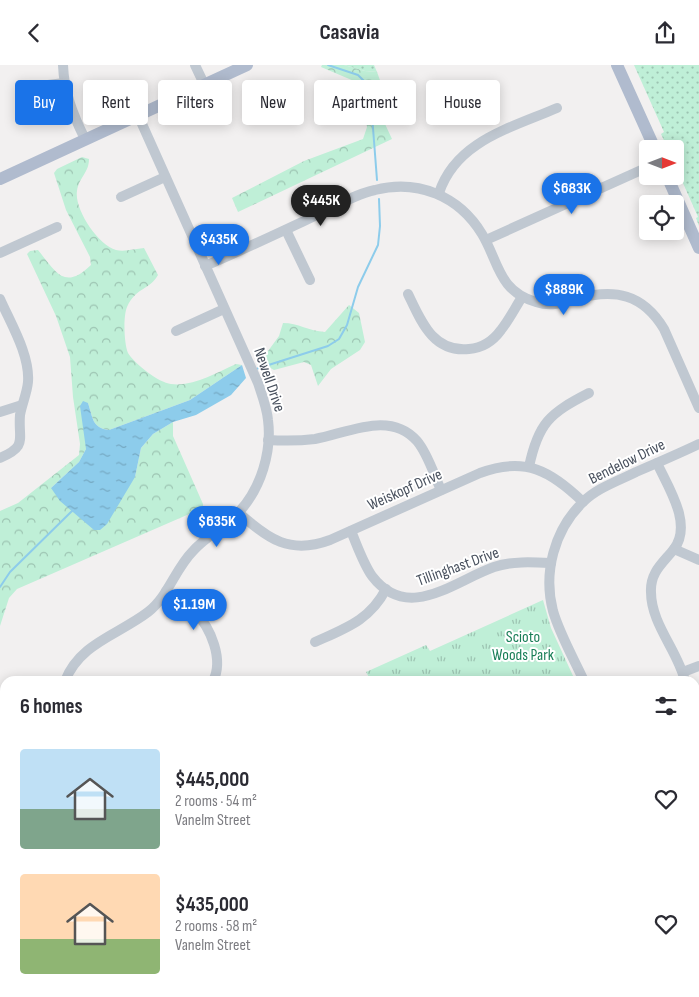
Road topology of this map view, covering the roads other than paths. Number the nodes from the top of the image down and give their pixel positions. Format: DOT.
graph roads {
  1 [pos="63,65"];
  2 [pos="195,65"];
  3 [pos="247,65"];
  4 [pos="617,65"];
  5 [pos="64,80"];
  6 [pos="202,80"];
  7 [pos="213,80"];
  8 [pos="557,108"];
  9 [pos="73,113"];
  10 [pos="116,125"];
  11 [pos="142,125"];
  12 [pos="85,139"];
  13 [pos="651,140"];
  14 [pos="639,171"];
  15 [pos="165,177"];
  16 [pos="0,179"];
  17 [pos="671,185"];
  18 [pos="439,193"];
  19 [pos="122,197"];
  20 [pos="57,227"];
  21 [pos="286,229"];
  22 [pos="486,240"];
  23 [pos="699,249"];
  24 [pos="0,253"];
  25 [pos="205,266"];
  26 [pos="310,280"];
  27 [pos="408,294"];
  28 [pos="522,297"];
  29 [pos="0,299"];
  30 [pos="224,309"];
  31 [pos="176,331"];
  32 [pos="590,393"];
  33 [pos="22,405"];
  34 [pos="699,408"];
  35 [pos="0,413"];
  36 [pos="268,440"];
  37 [pos="699,444"];
  38 [pos="0,458"];
  39 [pos="657,463"];
  40 [pos="529,467"];
  41 [pos="441,490"];
  42 [pos="583,502"];
  43 [pos="239,513"];
  44 [pos="351,531"];
  45 [pos="674,549"];
  46 [pos="699,560"];
  47 [pos="551,563"];
  48 [pos="386,589"];
  49 [pos="166,591"];
  50 [pos="315,642"];
  51 [pos="699,666"];
  52 [pos="68,676"];
  53 [pos="215,676"];
  54 [pos="582,676"];
  55 [pos="684,676"];
  56 [pos="685,676"];
  1 -- 5 [label="street"];
  2 -- 6 [label="street"];
  3 -- 7 [label="main road"];
  4 -- 13 [label="main road"];
  8 -- 18 [label="street"];
  9 -- 12 [label="street"];
  10 -- 12 [label="main road"];
  11 -- 15 [label="street, Newell Drive"];
  12 -- 16 [label="main road"];
  14 -- 22 [label="street"];
  15 -- 19 [label="street"];
  15 -- 25 [label="street, Newell Drive"];
  17 -- 23 [label="main road"];
  18 -- 21 [label="street"];
  18 -- 22 [label="street"];
  20 -- 24 [label="street"];
  21 -- 25 [label="street"];
  21 -- 26 [label="street"];
  22 -- 28 [label="street"];
  25 -- 30 [label="street, Newell Drive"];
  27 -- 28 [label="street"];
  28 -- 34 [label="street"];
  29 -- 33 [label="street"];
  30 -- 31 [label="street"];
  30 -- 36 [label="street, Newell Drive"];
  32 -- 40 [label="street"];
  33 -- 35 [label="street"];
  33 -- 38 [label="street"];
  36 -- 41 [label="street"];
  36 -- 43 [label="street, Newell Drive"];
  37 -- 39 [label="street, Bendelow Drive"];
  39 -- 42 [label="street, Bendelow Drive"];
  39 -- 45 [label="street"];
  40 -- 41 [label="street, Weiskopf Drive"];
  40 -- 42 [label="street, Weiskopf Drive"];
  41 -- 44 [label="street, Weiskopf Drive"];
  42 -- 47 [label="street, Bendelow Drive"];
  43 -- 44 [label="street, Weiskopf Drive"];
  43 -- 49 [label="street, Newell Drive"];
  44 -- 48 [label="street"];
  45 -- 46 [label="street"];
  45 -- 55 [label="street"];
  47 -- 48 [label="street, Tillinghast Drive"];
  47 -- 54 [label="street, Bendelow Drive"];
  48 -- 50 [label="street"];
  49 -- 52 [label="street, Newell Drive"];
  49 -- 53 [label="street"];
  51 -- 56 [label="street"];
}
